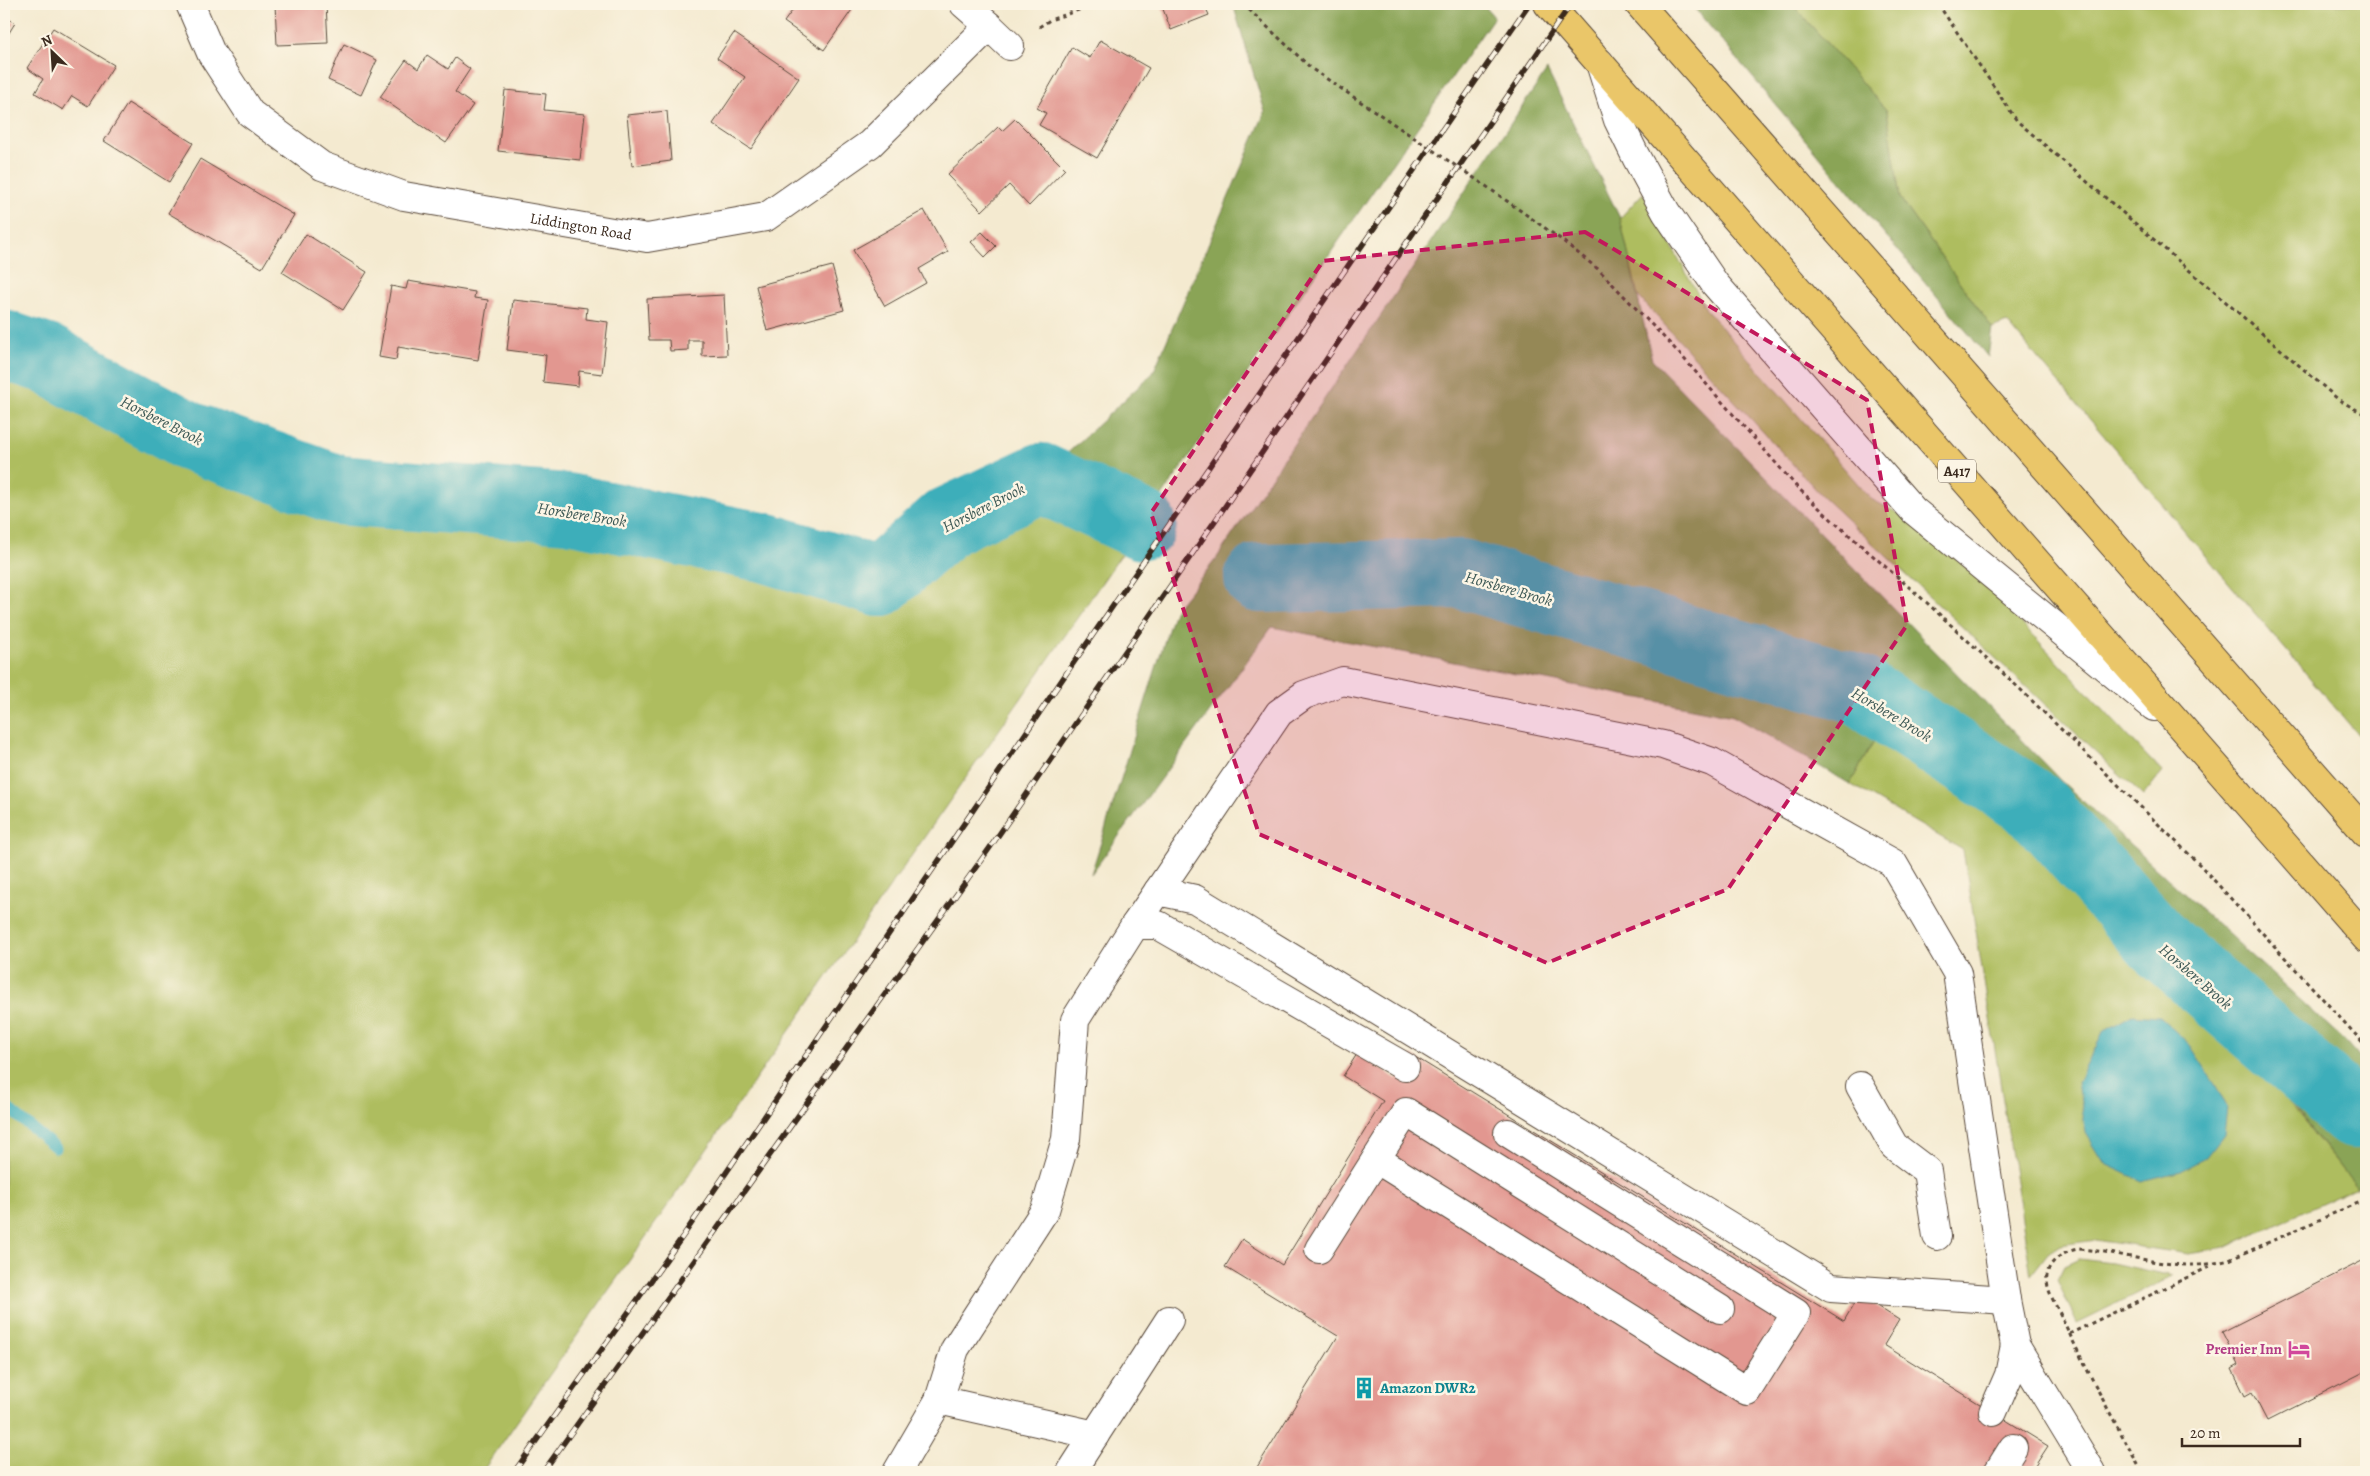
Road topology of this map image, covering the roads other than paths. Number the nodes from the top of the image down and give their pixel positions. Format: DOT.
graph roads {
  1 [pos="190,4"];
  2 [pos="964,4"];
  3 [pos="1548,4"];
  4 [pos="1639,4"];
  5 [pos="989,26"];
  6 [pos="1010,46"];
  7 [pos="1600,63"];
  8 [pos="2188,734"];
  9 [pos="2366,833"];
  10 [pos="1158,891"];
  11 [pos="1135,925"];
  12 [pos="2366,938"];
  13 [pos="1405,1067"];
  14 [pos="1860,1086"];
  15 [pos="1508,1133"];
  16 [pos="1376,1159"];
  17 [pos="1937,1236"];
  18 [pos="1319,1249"];
  19 [pos="2006,1300"];
  20 [pos="1720,1309"];
  21 [pos="1169,1320"];
  22 [pos="2015,1345"];
  23 [pos="939,1400"];
  24 [pos="1993,1412"];
  25 [pos="1095,1435"];
  26 [pos="2013,1448"];
  27 [pos="897,1472"];
  28 [pos="1071,1472"];
  29 [pos="1998,1472"];
  30 [pos="2092,1472"];
  1 -- 5 [label="street, Liddington Road"];
  2 -- 5 [label="street"];
  3 -- 7 [label="highway, A417"];
  4 -- 9 [label="highway"];
  5 -- 6 [label="street"];
  7 -- 8 [label="highway, A417"];
  7 -- 8 [label="street"];
  8 -- 12 [label="highway, A417"];
  10 -- 11 [label="street"];
  10 -- 19 [label="street"];
  10 -- 19 [label="street"];
  11 -- 13 [label="street"];
  11 -- 23 [label="street"];
  14 -- 17 [label="street"];
  15 -- 16 [label="street"];
  16 -- 18 [label="street"];
  16 -- 20 [label="street"];
  19 -- 22 [label="street"];
  21 -- 25 [label="street"];
  22 -- 24 [label="street"];
  22 -- 30 [label="street"];
  23 -- 25 [label="street"];
  23 -- 27 [label="street"];
  25 -- 28 [label="street"];
  26 -- 29 [label="street"];
}
